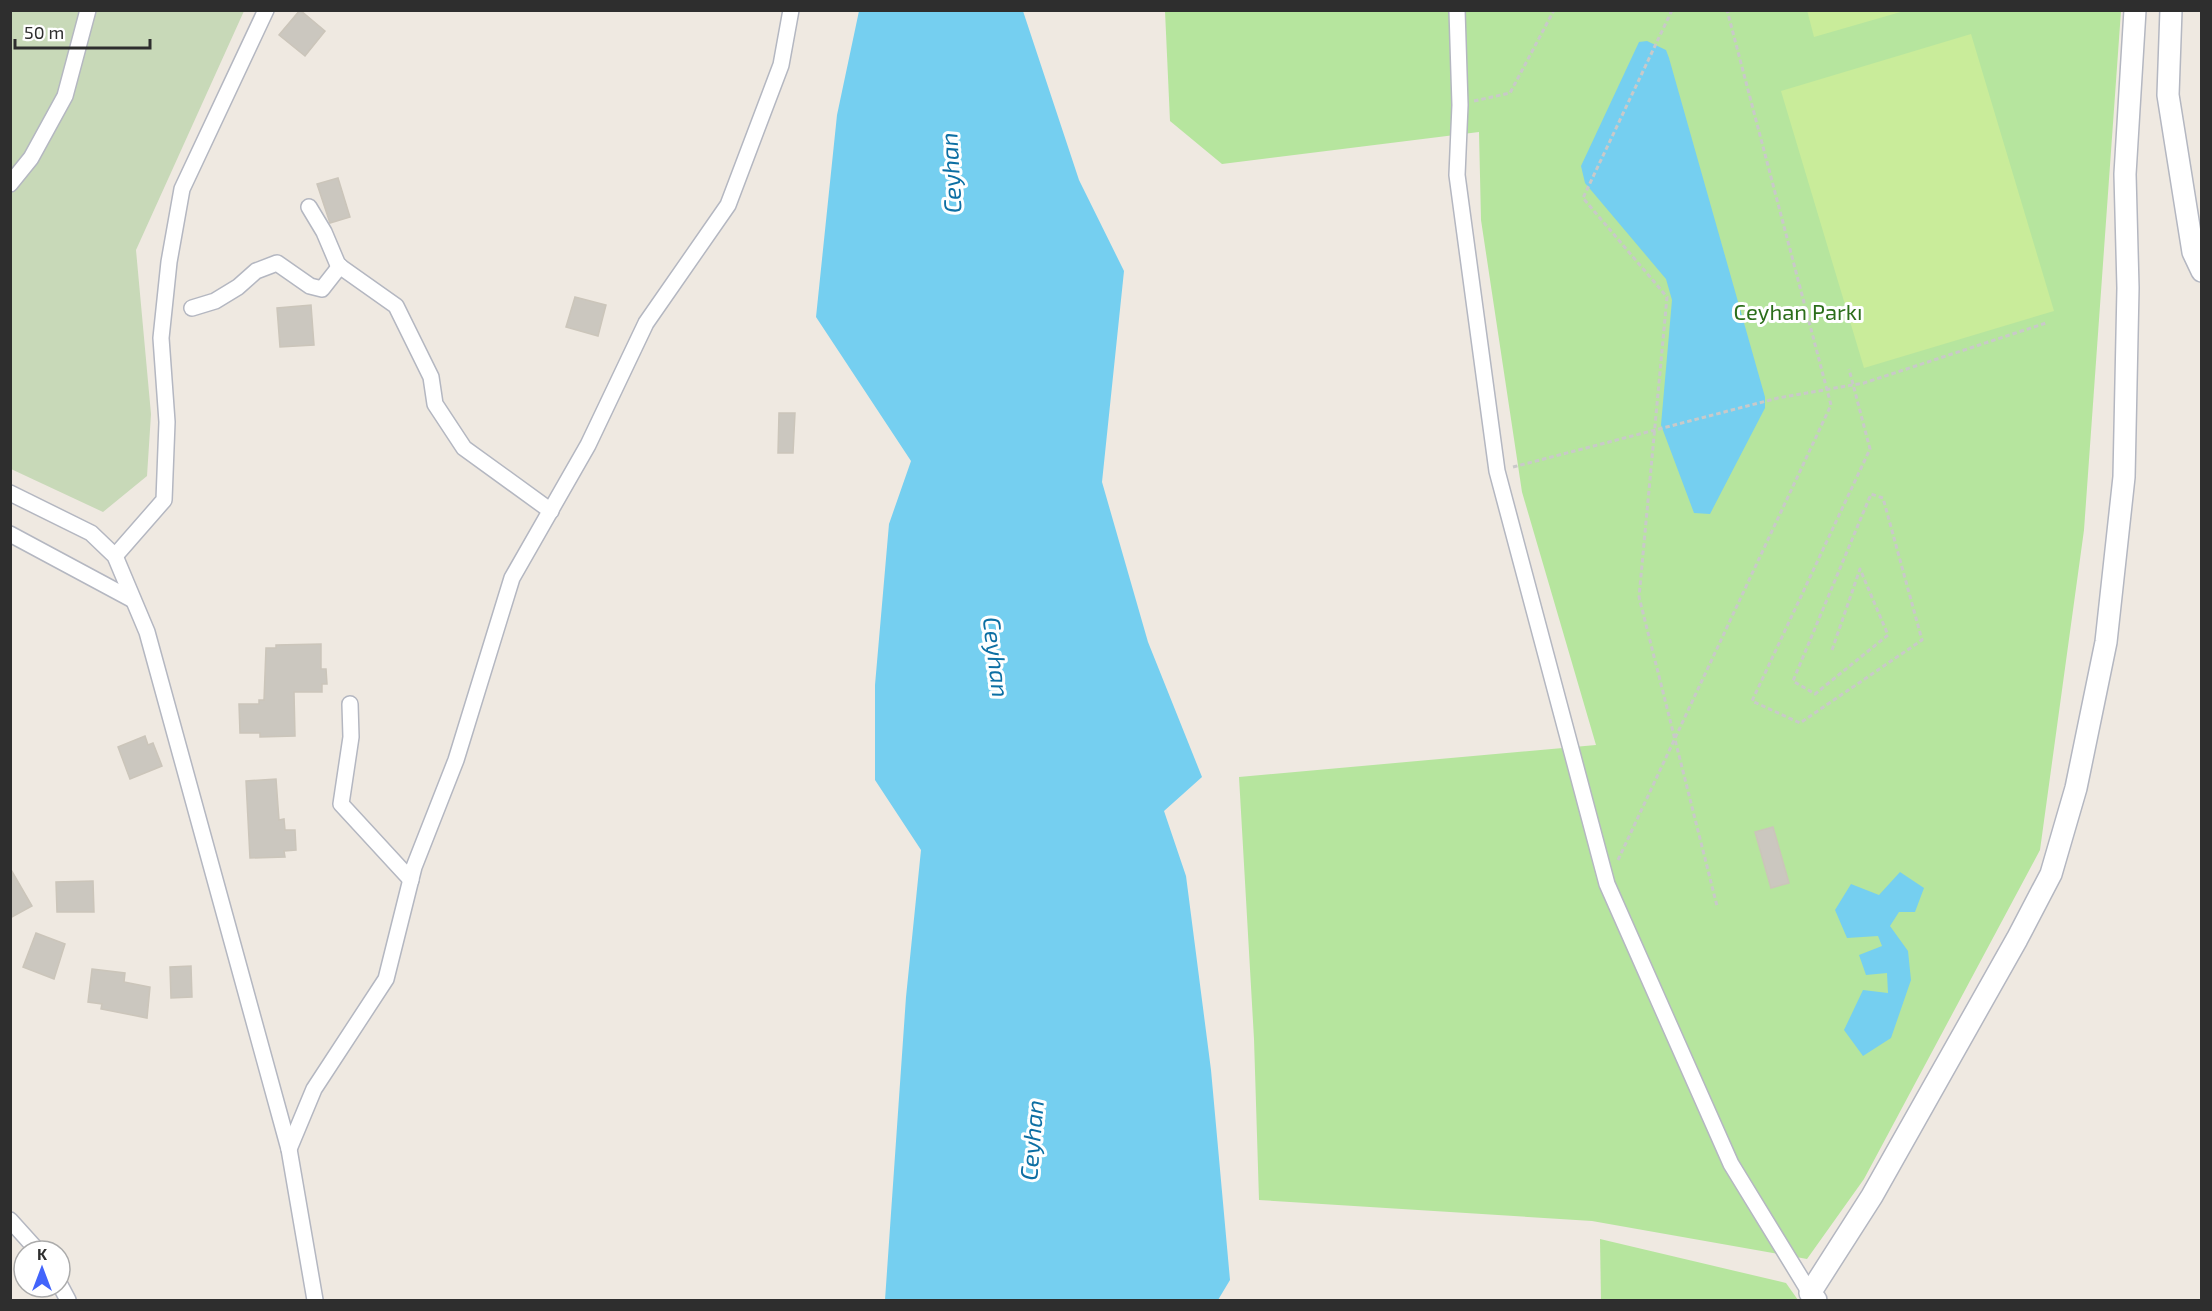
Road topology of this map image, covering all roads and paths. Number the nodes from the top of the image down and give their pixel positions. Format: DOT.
graph roads {
  1 [pos="88,10"];
  2 [pos="266,10"];
  3 [pos="791,10"];
  4 [pos="1457,10"];
  5 [pos="1554,10"];
  6 [pos="1672,10"];
  7 [pos="1727,10"];
  8 [pos="2135,10"];
  9 [pos="2171,10"];
  10 [pos="1460,105"];
  11 [pos="10,184"];
  12 [pos="309,207"];
  13 [pos="340,266"];
  14 [pos="2202,271"];
  15 [pos="192,308"];
  16 [pos="2046,323"];
  17 [pos="1849,369"];
  18 [pos="1852,384"];
  19 [pos="1826,388"];
  20 [pos="1654,432"];
  21 [pos="1497,471"];
  22 [pos="10,493"];
  23 [pos="551,511"];
  24 [pos="10,534"];
  25 [pos="115,556"];
  26 [pos="133,600"];
  27 [pos="1832,650"];
  28 [pos="350,704"];
  29 [pos="1676,737"];
  30 [pos="411,880"];
  31 [pos="1606,884"];
  32 [pos="1717,906"];
  33 [pos="290,1149"];
  34 [pos="10,1220"];
  35 [pos="27,1239"];
  36 [pos="1813,1297"];
  37 [pos="315,1300"];
  1 -- 11 [label="street"];
  2 -- 25 [label="street"];
  3 -- 23 [label="street"];
  4 -- 10 [label="street"];
  5 -- 10 [label="path"];
  6 -- 20 [label="path"];
  7 -- 19 [label="path"];
  8 -- 36 [label="street"];
  9 -- 14 [label="street"];
  10 -- 21 [label="street"];
  12 -- 13 [label="street"];
  13 -- 15 [label="street"];
  13 -- 23 [label="street"];
  16 -- 18 [label="path"];
  17 -- 18 [label="path"];
  18 -- 19 [label="path"];
  18 -- 27 [label="path"];
  19 -- 20 [label="path"];
  19 -- 29 [label="path"];
  20 -- 21 [label="path"];
  20 -- 29 [label="path"];
  21 -- 31 [label="street"];
  22 -- 25 [label="street"];
  23 -- 30 [label="street"];
  24 -- 26 [label="street"];
  25 -- 26 [label="street"];
  26 -- 33 [label="street"];
  28 -- 30 [label="street"];
  29 -- 31 [label="path"];
  29 -- 32 [label="path"];
  30 -- 33 [label="street"];
  31 -- 36 [label="street"];
  33 -- 37 [label="street"];
  34 -- 35 [label="street"];
}
